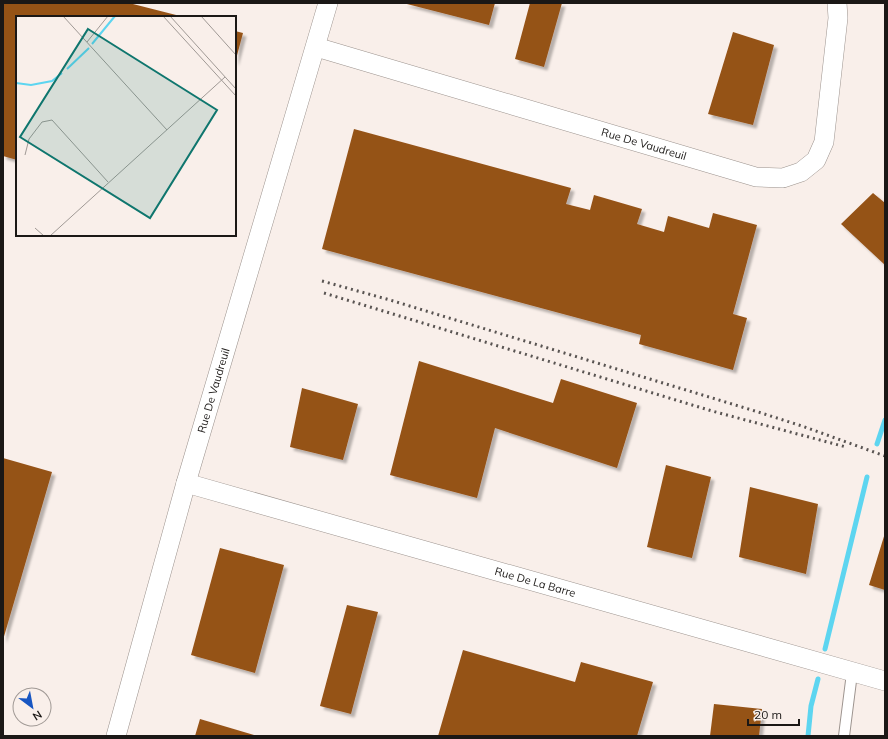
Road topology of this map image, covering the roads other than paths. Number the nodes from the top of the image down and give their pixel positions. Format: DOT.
graph roads {
  1 [pos="328,3"];
  2 [pos="836,3"];
  3 [pos="316,47"];
  4 [pos="186,483"];
  5 [pos="852,672"];
  6 [pos="885,681"];
  7 [pos="116,736"];
  8 [pos="844,736"];
  1 -- 3 [label="street, Rue De Vaudreuil"];
  2 -- 3 [label="street, Rue De Vaudreuil"];
  3 -- 4 [label="street, Rue De Vaudreuil"];
  4 -- 5 [label="street, Rue De La Barre"];
  4 -- 7 [label="street, Rue De Vaudreuil"];
  5 -- 6 [label="street, Rue De La Barre"];
  5 -- 8 [label="lane"];
}
